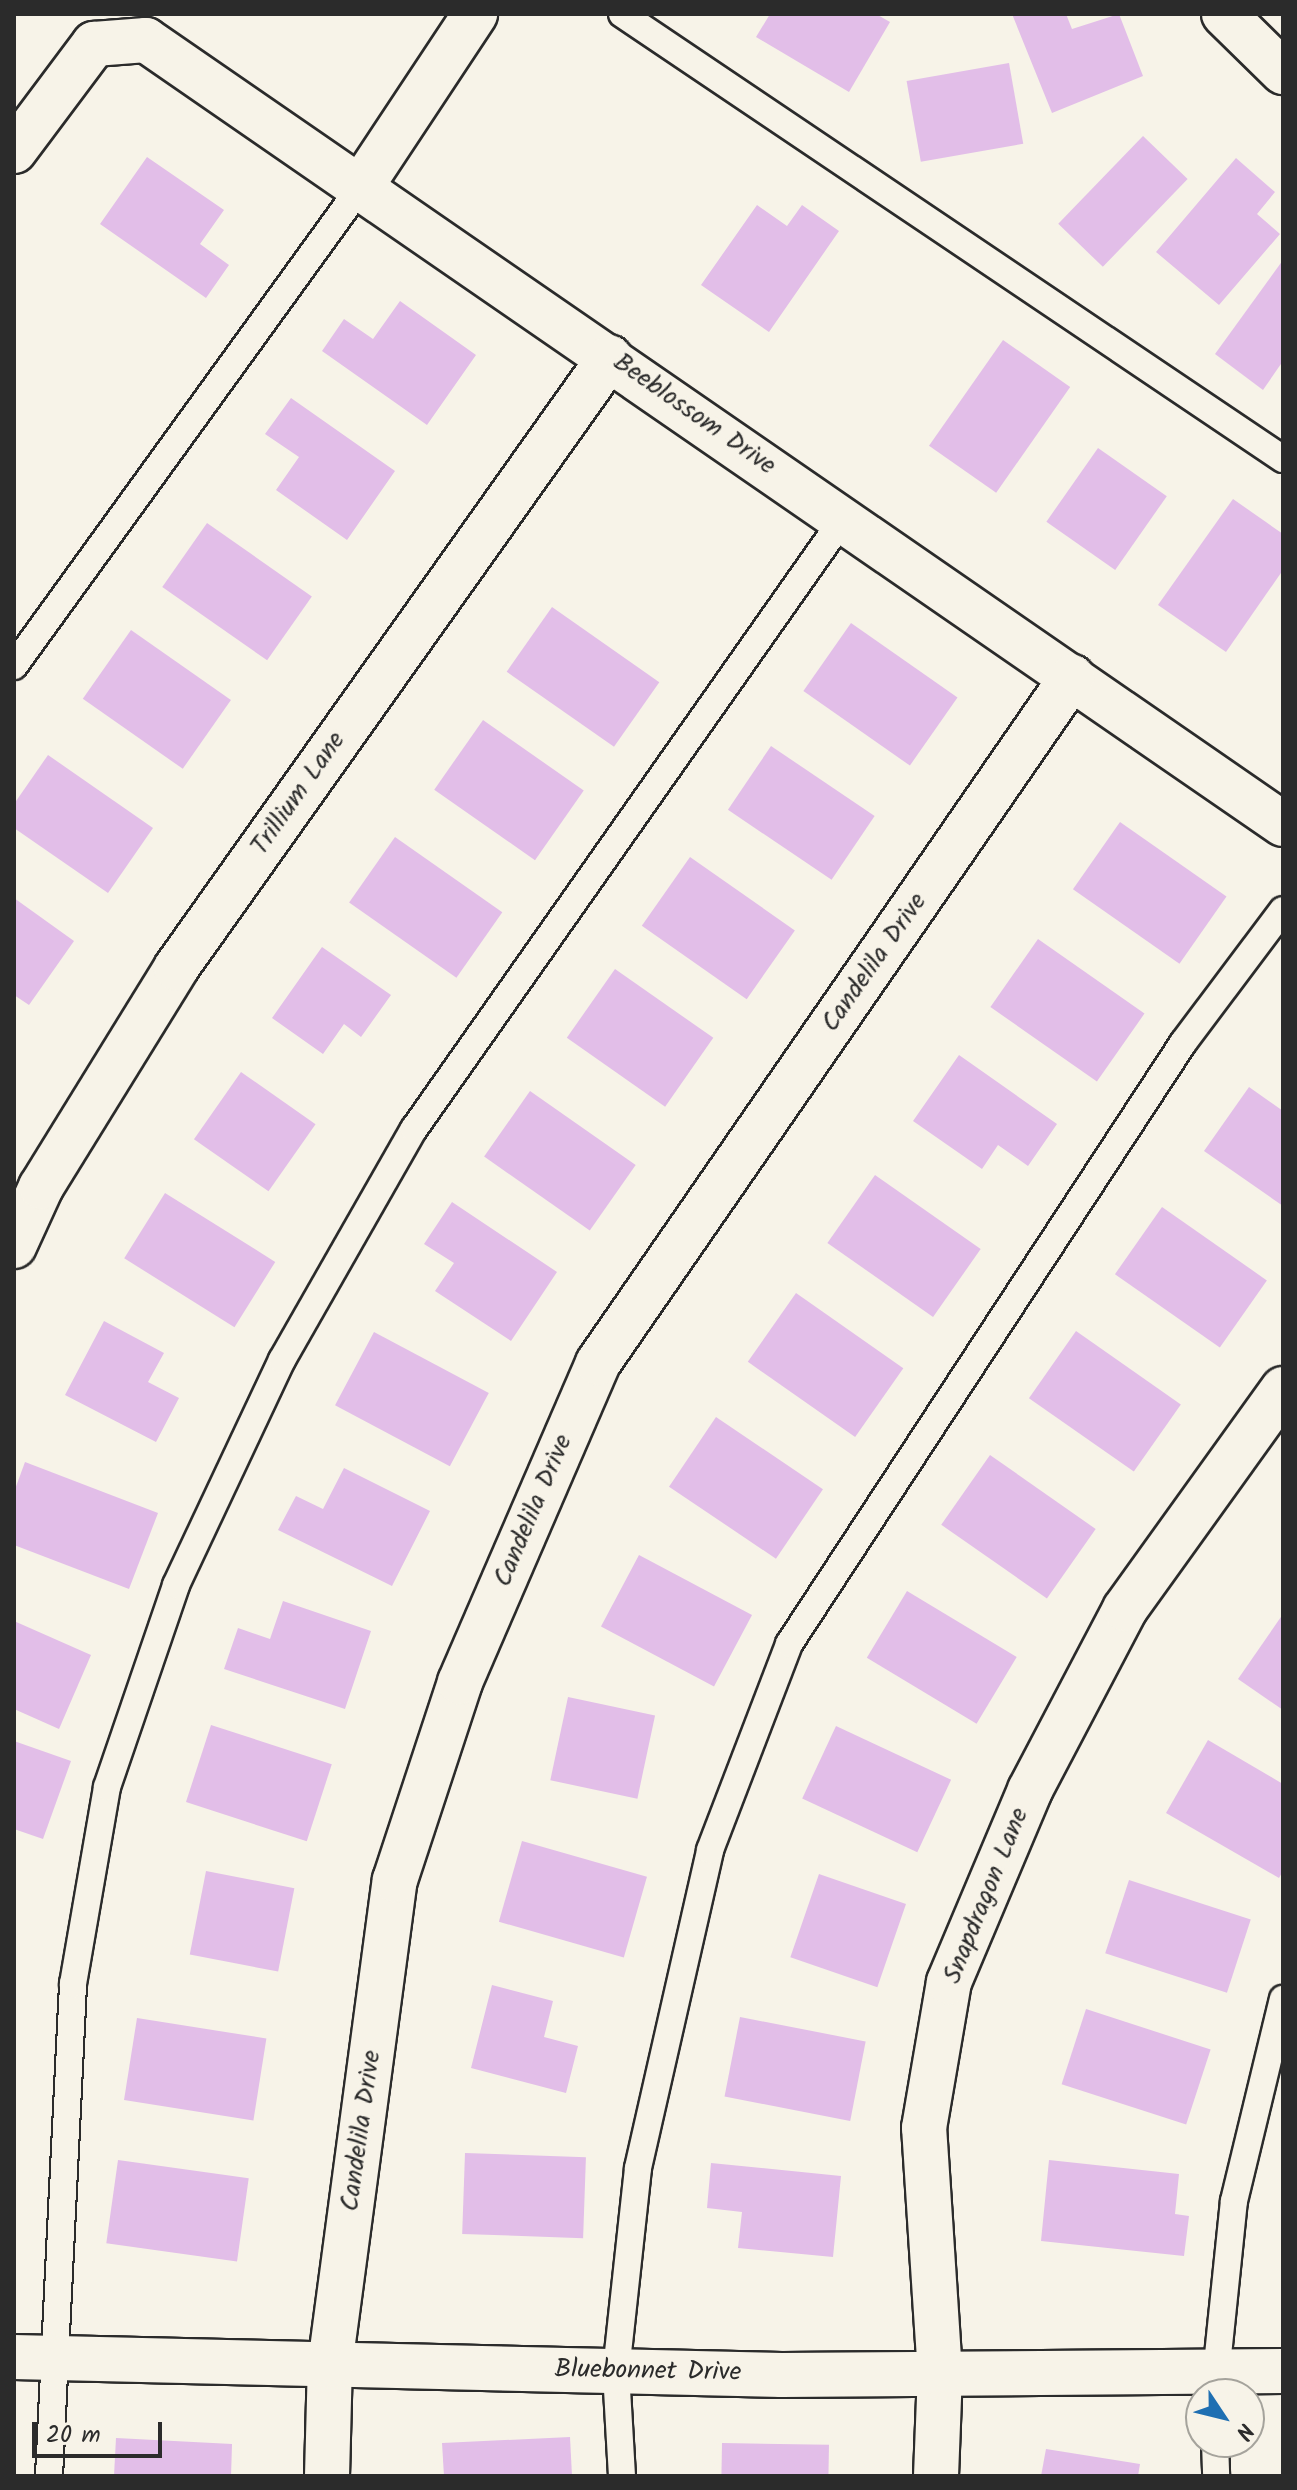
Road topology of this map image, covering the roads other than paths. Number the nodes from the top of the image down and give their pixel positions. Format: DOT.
graph roads {
  1 [pos="475,14"];
  2 [pos="622,14"];
  3 [pos="1224,14"];
  4 [pos="1283,72"];
  5 [pos="14,151"];
  6 [pos="362,185"];
  7 [pos="610,357"];
  8 [pos="1283,459"];
  9 [pos="843,519"];
  10 [pos="14,666"];
  11 [pos="1072,677"];
  12 [pos="1283,824"];
  13 [pos="1283,910"];
  14 [pos="14,1246"];
  15 [pos="1283,1389"];
  16 [pos="1283,1999"];
  17 [pos="33,2357"];
  18 [pos="330,2365"];
  19 [pos="616,2371"];
  20 [pos="1283,2371"];
  21 [pos="940,2374"];
  22 [pos="1215,2378"];
  23 [pos="1243,2378"];
  24 [pos="1185,2382"];
  25 [pos="49,2476"];
  26 [pos="327,2476"];
  27 [pos="622,2476"];
  28 [pos="936,2476"];
  1 -- 6 [label="street"];
  2 -- 8 [label="lane"];
  3 -- 4 [label="street"];
  5 -- 6 [label="street, Beeblossom Drive"];
  6 -- 7 [label="street, Beeblossom Drive"];
  6 -- 10 [label="lane"];
  7 -- 9 [label="street, Beeblossom Drive"];
  7 -- 14 [label="street, Trillium Lane"];
  9 -- 11 [label="street, Beeblossom Drive"];
  9 -- 17 [label="lane"];
  11 -- 12 [label="street, Beeblossom Drive"];
  11 -- 18 [label="street, Candelila Drive"];
  13 -- 19 [label="lane"];
  15 -- 21 [label="street, Snapdragon Lane"];
  16 -- 22 [label="lane"];
  17 -- 18 [label="street, Bluebonnet Drive"];
  17 -- 25 [label="lane"];
  18 -- 19 [label="street, Bluebonnet Drive"];
  18 -- 26 [label="street, Candelila Drive"];
  19 -- 21 [label="street, Bluebonnet Drive"];
  19 -- 27 [label="lane"];
  20 -- 23 [label="street, Bluebonnet Drive"];
  21 -- 24 [label="street, Bluebonnet Drive"];
  21 -- 28 [label="street, Snapdragon Lane"];
}
